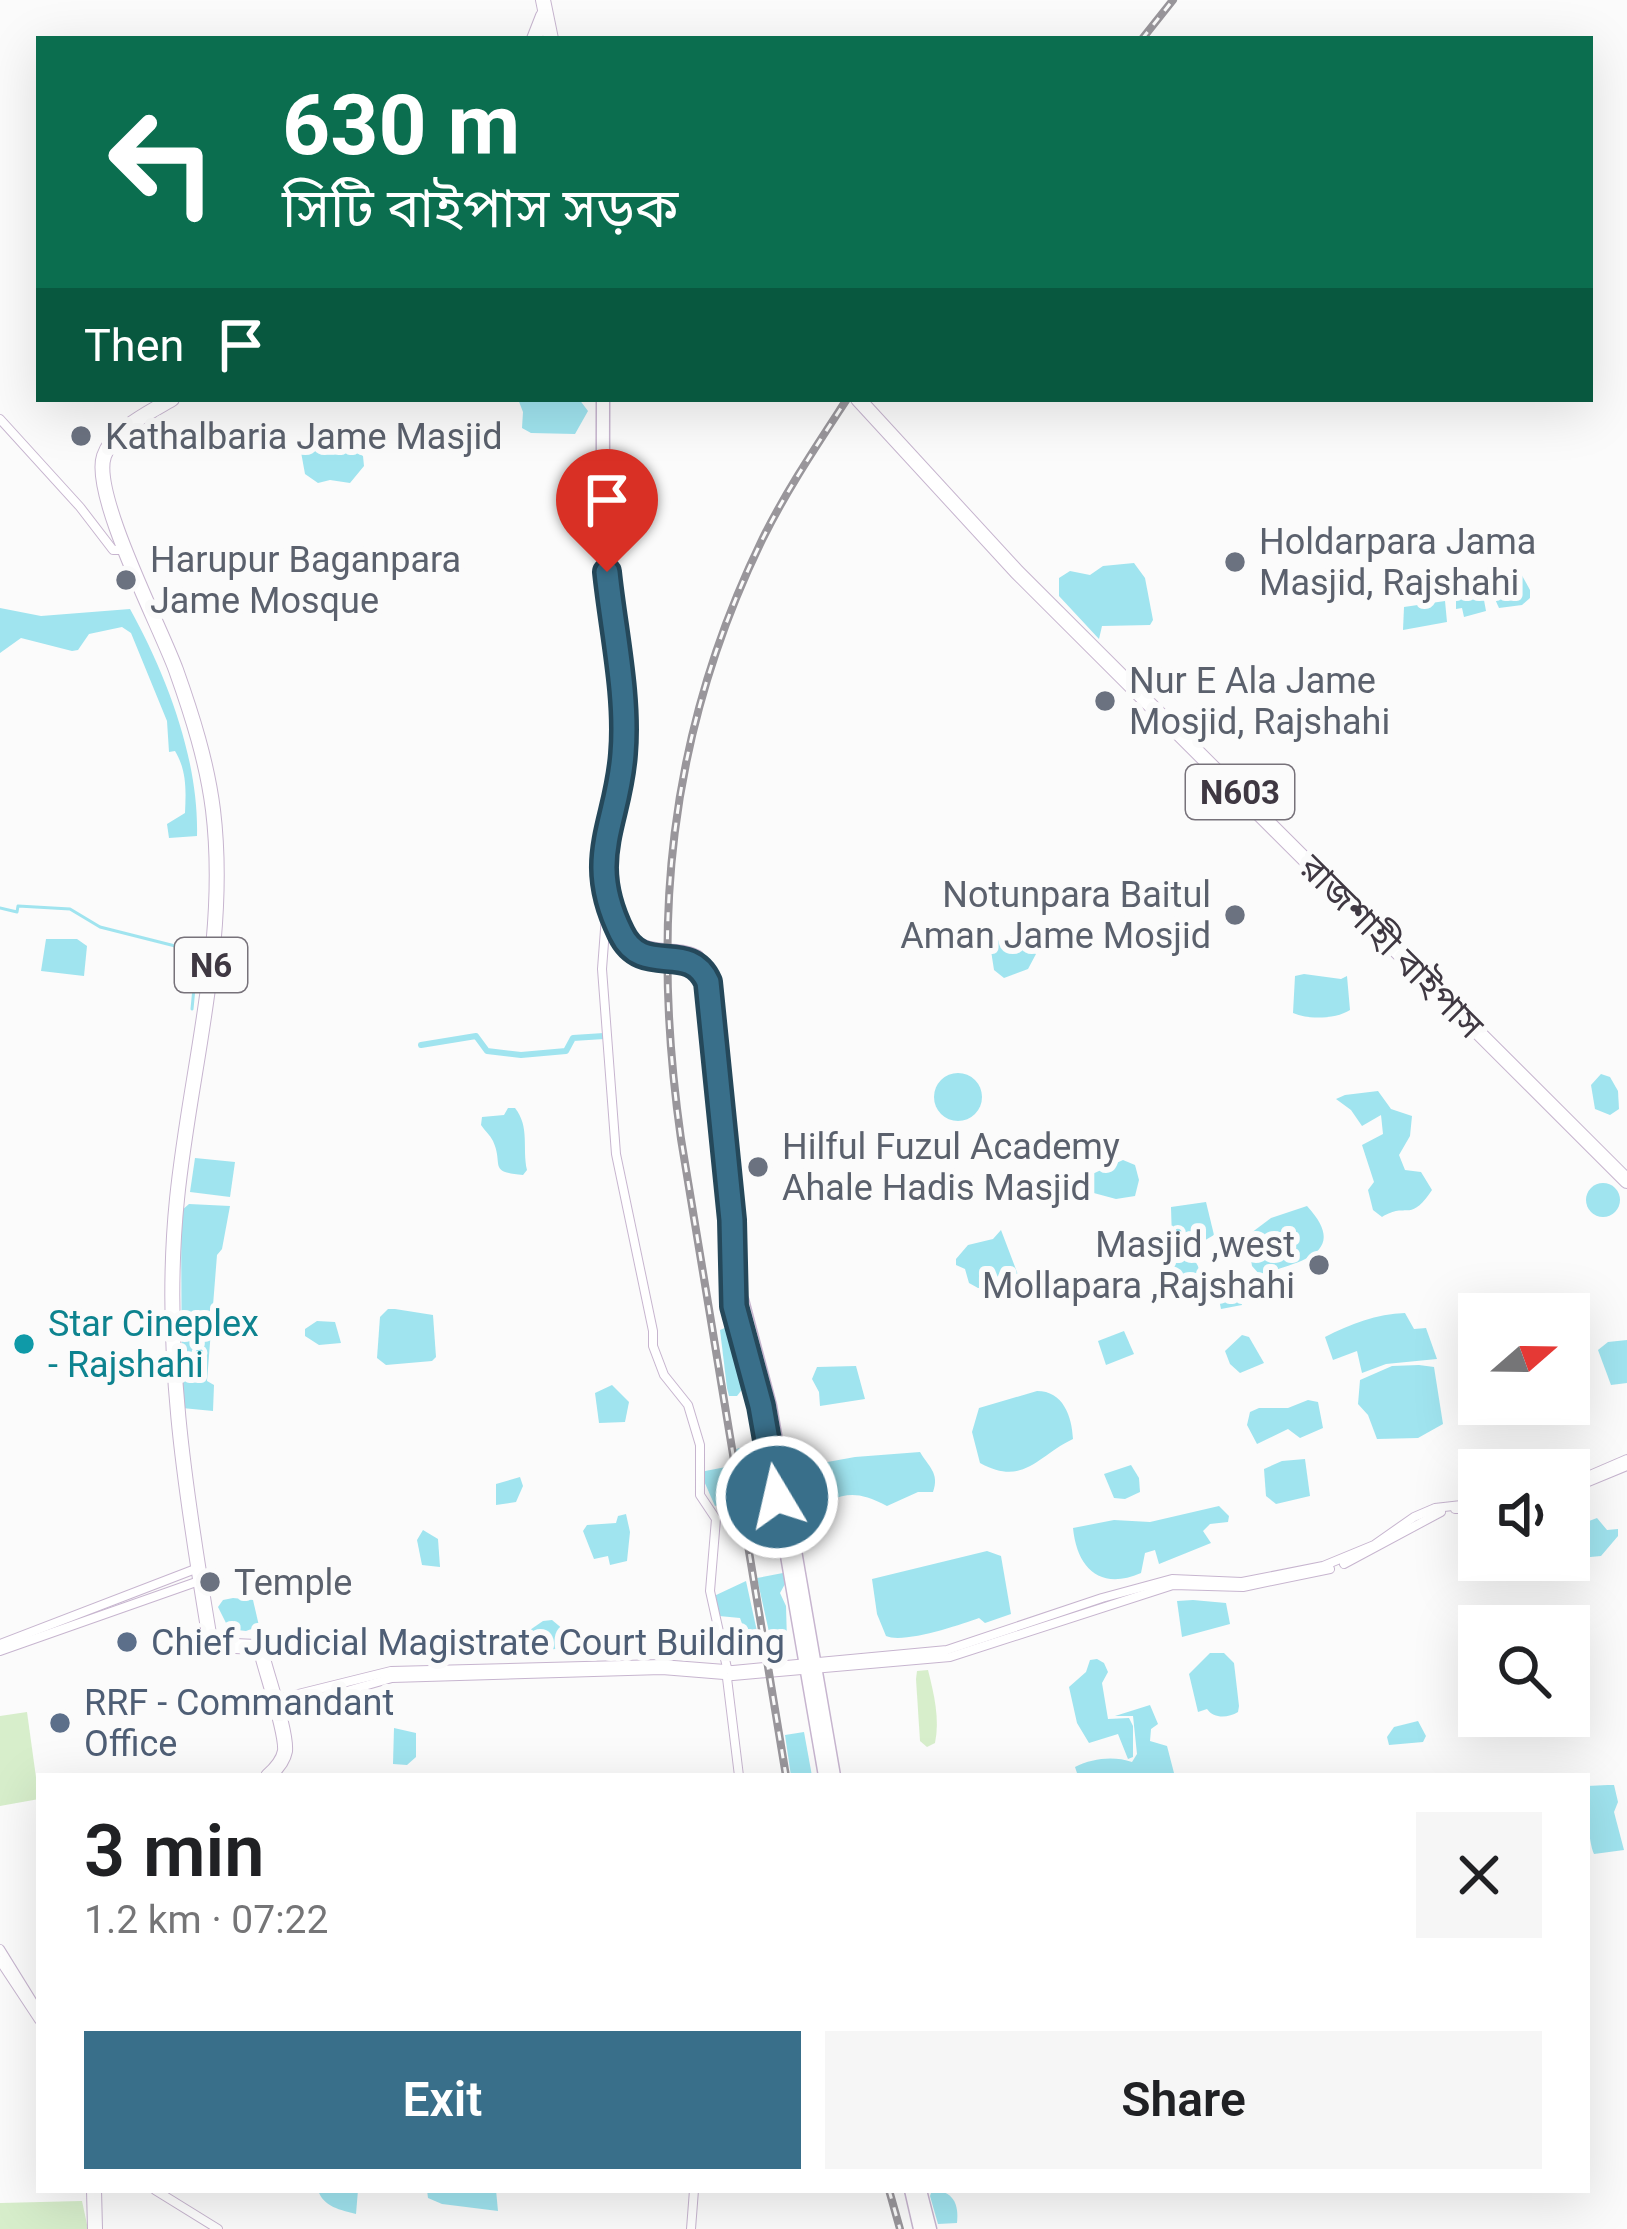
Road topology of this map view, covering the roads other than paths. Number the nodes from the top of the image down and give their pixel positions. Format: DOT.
graph roads {
  1 [pos="155,402"];
  2 [pos="167,402"];
  3 [pos="607,402"];
  4 [pos="607,402"];
  5 [pos="861,402"];
  6 [pos="0,419"];
  7 [pos="123,551"];
  8 [pos="608,896"];
  9 [pos="1627,1181"];
  10 [pos="1627,1463"];
  11 [pos="1590,1478"];
  12 [pos="1458,1507"];
  13 [pos="197,1575"];
  14 [pos="0,1648"];
  15 [pos="811,1666"];
  16 [pos="728,1673"];
  17 [pos="275,1706"];
  18 [pos="271,1773"];
  19 [pos="739,1773"];
  20 [pos="829,1773"];
  21 [pos="0,1949"];
  22 [pos="0,1961"];
  23 [pos="36,2011"];
  24 [pos="36,2012"];
  25 [pos="90,2193"];
  26 [pos="159,2193"];
  27 [pos="694,2193"];
  28 [pos="915,2193"];
  29 [pos="916,2193"];
  30 [pos="92,2229"];
  31 [pos="218,2229"];
  32 [pos="691,2229"];
  33 [pos="920,2229"];
  34 [pos="930,2229"];
  1 -- 7 [label="highway, N6"];
  2 -- 7 [label="highway, N6"];
  3 -- 8 [label="main road"];
  4 -- 15 [label="main road"];
  5 -- 9 [label="highway, রাজশাহী বাইপাস / N603"];
  6 -- 7 [label="street"];
  7 -- 13 [label="highway, N6"];
  8 -- 15 [label="main road"];
  8 -- 16 [label="street"];
  10 -- 11 [label="street"];
  12 -- 15 [label="street"];
  13 -- 14 [label="street"];
  13 -- 17 [label="highway, N6"];
  15 -- 16 [label="street"];
  15 -- 20 [label="main road"];
  16 -- 17 [label="street"];
  16 -- 19 [label="street"];
  17 -- 18 [label="highway, N6"];
  21 -- 23 [label="street"];
  22 -- 24 [label="street"];
  25 -- 30 [label="highway"];
  26 -- 31 [label="street"];
  27 -- 32 [label="street"];
  28 -- 33 [label="main road"];
  29 -- 34 [label="main road"];
}
